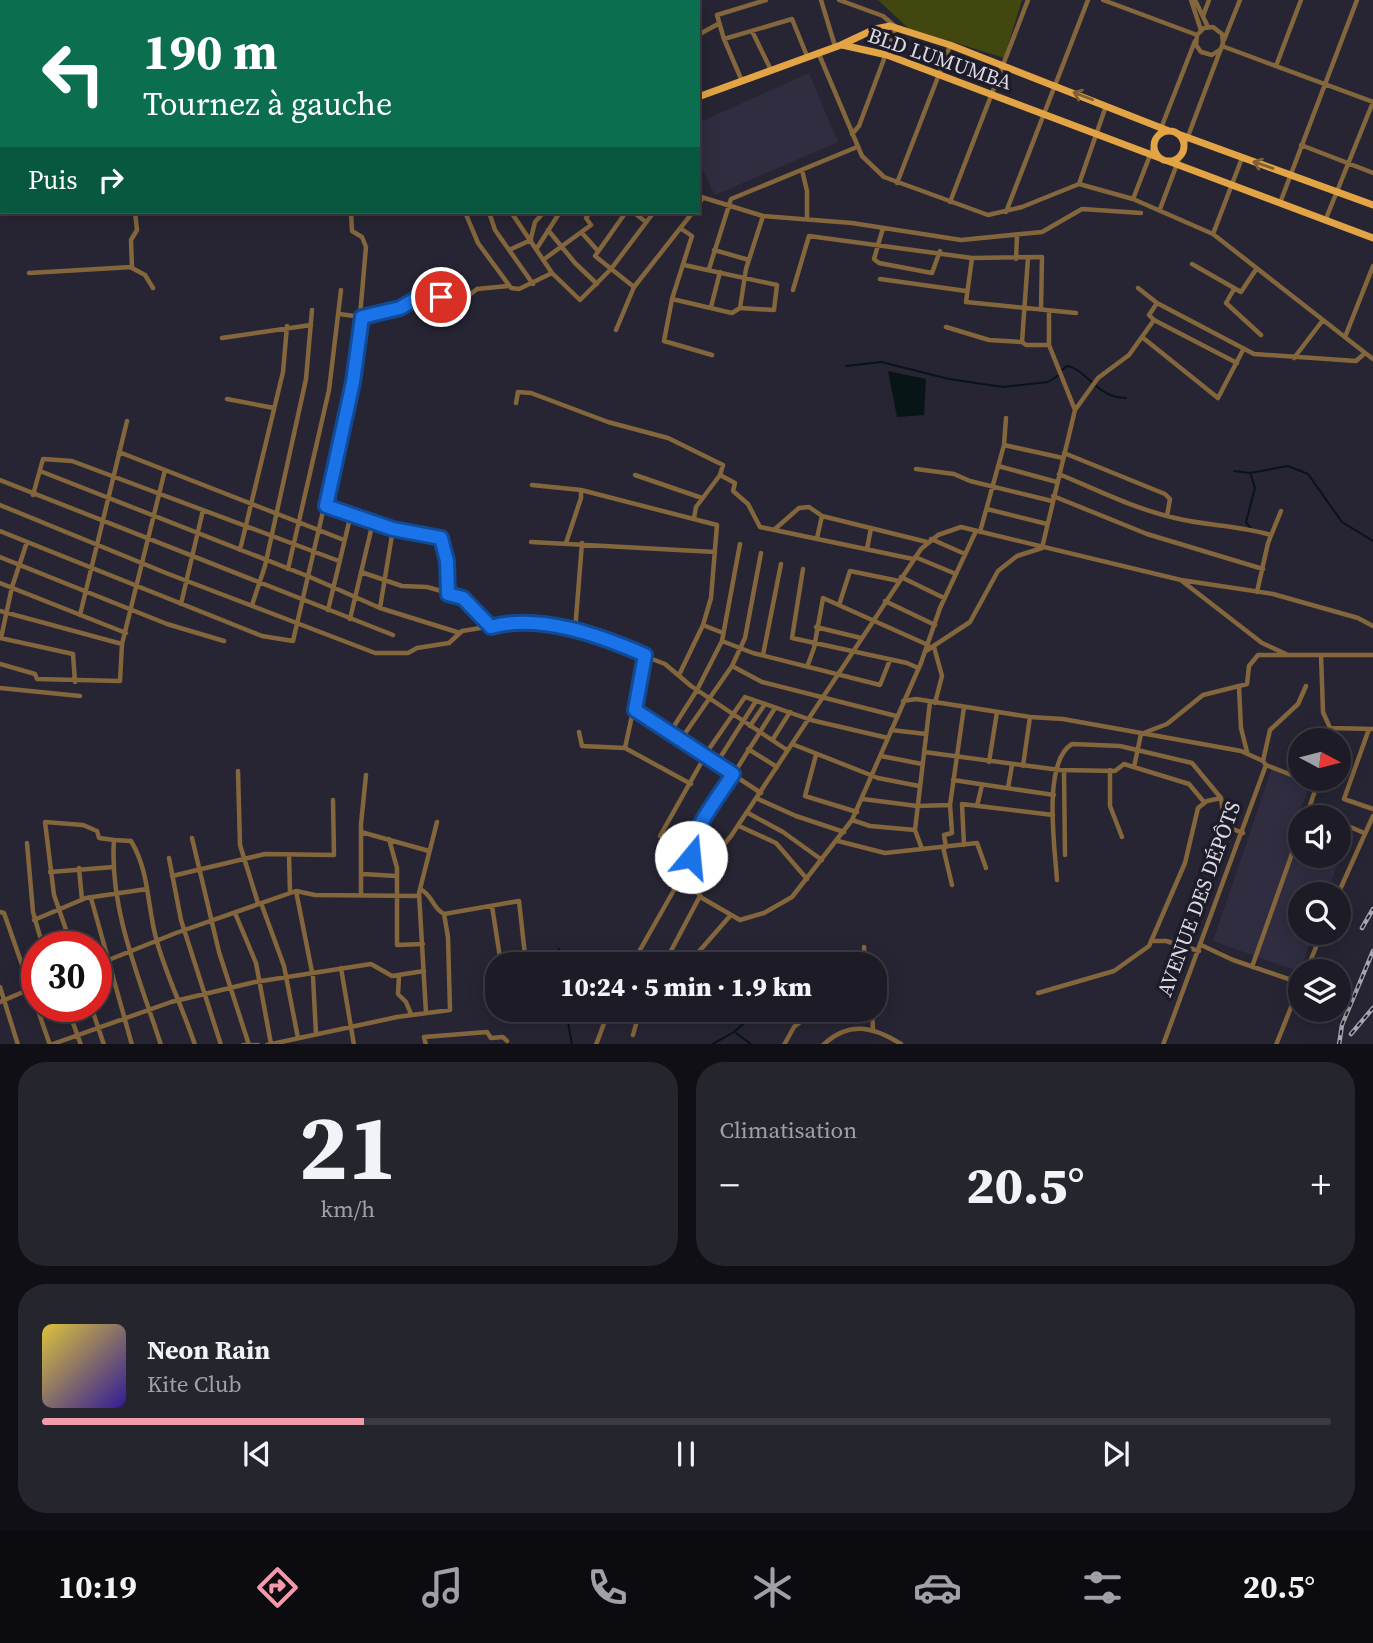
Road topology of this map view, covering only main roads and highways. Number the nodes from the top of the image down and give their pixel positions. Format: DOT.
graph roads {
  1 [pos="838,46"];
  2 [pos="700,96"];
  3 [pos="1169,131"];
  4 [pos="1178,134"];
  5 [pos="1164,159"];
  6 [pos="1178,160"];
  7 [pos="1373,205"];
  8 [pos="1373,238"];
  1 -- 2 [label="main road"];
  3 -- 1 [label="main road, BLD LUMUMBA, one-way"];
  1 -- 5 [label="main road, BLD LUMUMBA"];
  3 -- 4 [label="main road"];
  3 -- 5 [label="main road"];
  4 -- 6 [label="main road"];
  7 -- 4 [label="main road, one-way"];
  5 -- 6 [label="main road, BLD LUMUMBA"];
  6 -- 8 [label="main road, BLD LUMUMBA"];
}
